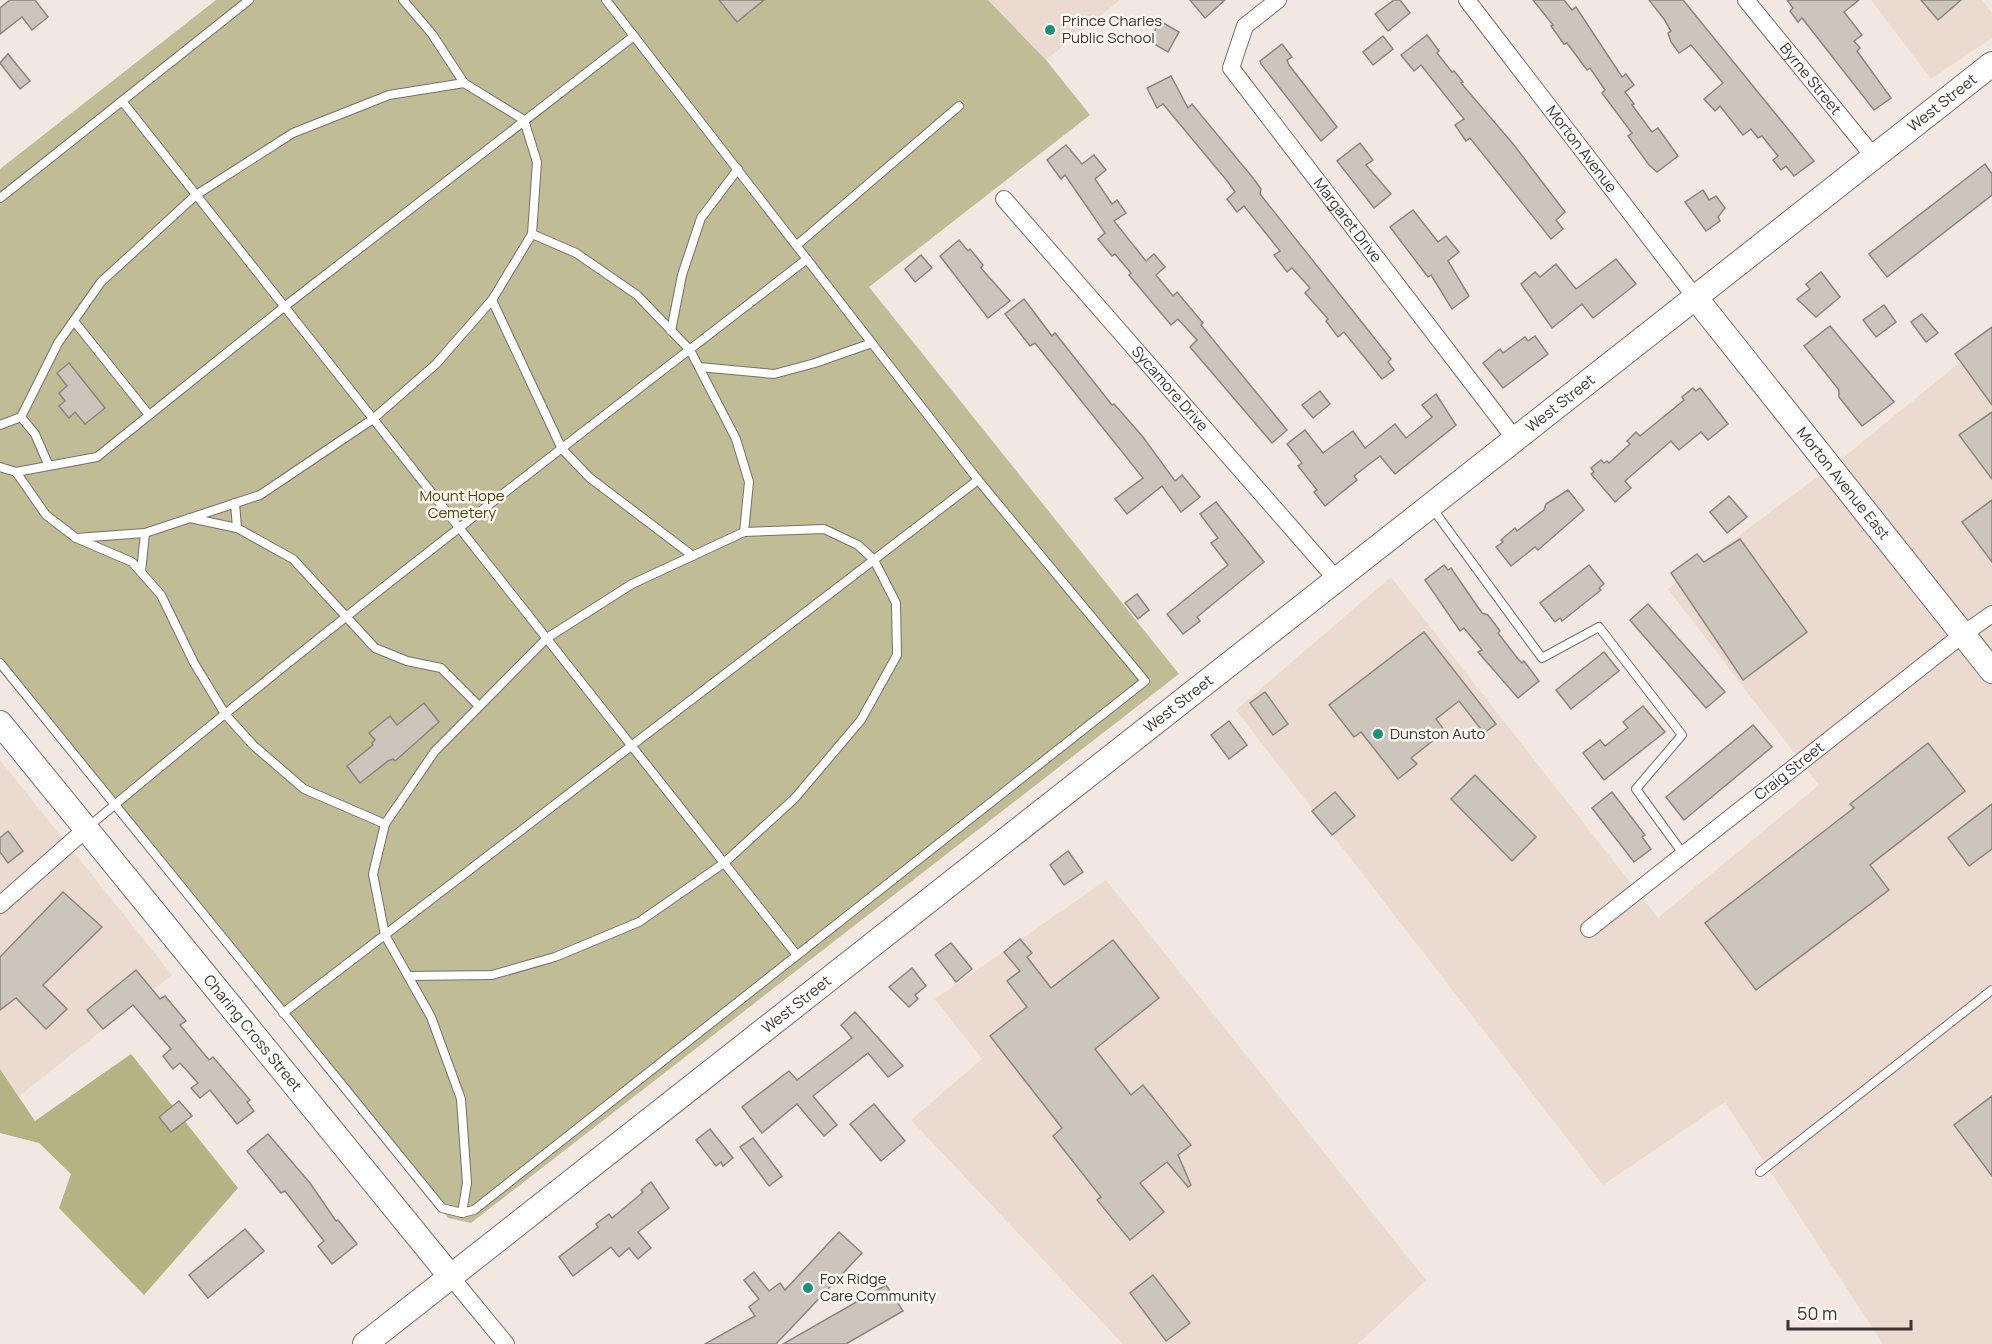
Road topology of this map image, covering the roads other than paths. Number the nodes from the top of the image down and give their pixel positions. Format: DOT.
graph roads {
  1 [pos="249,0"];
  2 [pos="403,0"];
  3 [pos="606,0"];
  4 [pos="1278,0"];
  5 [pos="1467,0"];
  6 [pos="1746,0"];
  7 [pos="634,36"];
  8 [pos="1992,64"];
  9 [pos="464,83"];
  10 [pos="122,101"];
  11 [pos="959,106"];
  12 [pos="524,120"];
  13 [pos="1874,157"];
  14 [pos="738,170"];
  15 [pos="196,195"];
  16 [pos="0,198"];
  17 [pos="1004,199"];
  18 [pos="532,234"];
  19 [pos="796,245"];
  20 [pos="807,259"];
  21 [pos="1695,297"];
  22 [pos="492,300"];
  23 [pos="284,307"];
  24 [pos="74,321"];
  25 [pos="671,331"];
  26 [pos="872,343"];
  27 [pos="690,350"];
  28 [pos="699,367"];
  29 [pos="148,415"];
  30 [pos="21,417"];
  31 [pos="373,419"];
  32 [pos="0,425"];
  33 [pos="1515,439"];
  34 [pos="562,448"];
  35 [pos="48,464"];
  36 [pos="0,467"];
  37 [pos="16,472"];
  38 [pos="978,480"];
  39 [pos="235,503"];
  40 [pos="1431,505"];
  41 [pos="189,518"];
  42 [pos="237,528"];
  43 [pos="459,528"];
  44 [pos="744,532"];
  45 [pos="145,533"];
  46 [pos="76,538"];
  47 [pos="693,556"];
  48 [pos="874,560"];
  49 [pos="141,572"];
  50 [pos="1337,580"];
  51 [pos="1992,614"];
  52 [pos="346,617"];
  53 [pos="1962,635"];
  54 [pos="547,638"];
  55 [pos="0,663"];
  56 [pos="1992,671"];
  57 [pos="479,706"];
  58 [pos="225,714"];
  59 [pos="0,723"];
  60 [pos="632,746"];
  61 [pos="115,805"];
  62 [pos="385,824"];
  63 [pos="86,829"];
  64 [pos="1684,855"];
  65 [pos="724,863"];
  66 [pos="0,904"];
  67 [pos="1589,929"];
  68 [pos="385,935"];
  69 [pos="796,954"];
  70 [pos="408,976"];
  71 [pos="1992,990"];
  72 [pos="283,1012"];
  73 [pos="1760,1172"];
  74 [pos="462,1213"];
  75 [pos="451,1277"];
  76 [pos="365,1344"];
  77 [pos="506,1344"];
  1 -- 10 [label="lane"];
  2 -- 9 [label="lane"];
  3 -- 7 [label="lane"];
  4 -- 33 [label="street, Margaret Drive"];
  5 -- 21 [label="street, Morton Avenue"];
  6 -- 13 [label="street, Byrne Street"];
  7 -- 12 [label="lane"];
  7 -- 14 [label="lane"];
  8 -- 13 [label="main road, West Street"];
  9 -- 12 [label="lane"];
  9 -- 15 [label="lane"];
  10 -- 15 [label="lane"];
  10 -- 16 [label="lane"];
  11 -- 19 [label="lane"];
  12 -- 18 [label="lane"];
  12 -- 23 [label="lane"];
  13 -- 21 [label="main road, West Street"];
  14 -- 19 [label="lane"];
  14 -- 25 [label="lane"];
  15 -- 23 [label="lane"];
  15 -- 24 [label="lane"];
  17 -- 50 [label="street, Sycamore Drive"];
  18 -- 22 [label="lane"];
  18 -- 25 [label="lane"];
  19 -- 20 [label="lane"];
  20 -- 26 [label="lane"];
  20 -- 27 [label="lane"];
  21 -- 33 [label="main road, West Street"];
  21 -- 53 [label="main road, Morton Avenue East"];
  22 -- 31 [label="lane"];
  22 -- 34 [label="lane"];
  23 -- 29 [label="lane"];
  23 -- 31 [label="lane"];
  24 -- 29 [label="lane"];
  24 -- 30 [label="lane"];
  25 -- 27 [label="lane"];
  26 -- 28 [label="lane"];
  26 -- 38 [label="lane"];
  27 -- 28 [label="lane"];
  27 -- 34 [label="lane"];
  28 -- 44 [label="lane"];
  29 -- 35 [label="lane"];
  30 -- 32 [label="lane"];
  30 -- 35 [label="lane"];
  31 -- 39 [label="lane"];
  31 -- 43 [label="lane"];
  33 -- 40 [label="main road, West Street"];
  34 -- 43 [label="lane"];
  34 -- 47 [label="lane"];
  35 -- 37 [label="lane"];
  36 -- 37 [label="lane"];
  37 -- 46 [label="lane"];
  38 -- 48 [label="lane"];
  38 -- 69 [label="lane"];
  39 -- 41 [label="lane"];
  39 -- 42 [label="lane"];
  40 -- 50 [label="main road, West Street"];
  40 -- 64 [label="lane"];
  41 -- 42 [label="lane"];
  41 -- 45 [label="lane"];
  42 -- 52 [label="lane"];
  43 -- 52 [label="lane"];
  43 -- 54 [label="lane"];
  44 -- 47 [label="lane"];
  44 -- 48 [label="lane"];
  45 -- 46 [label="lane"];
  45 -- 49 [label="lane"];
  46 -- 49 [label="lane"];
  47 -- 54 [label="lane"];
  48 -- 60 [label="lane"];
  48 -- 65 [label="lane"];
  49 -- 58 [label="lane"];
  50 -- 75 [label="main road, West Street"];
  51 -- 53 [label="street, Craig Street"];
  52 -- 57 [label="lane"];
  52 -- 58 [label="lane"];
  53 -- 56 [label="main road, Morton Avenue East"];
  53 -- 64 [label="street, Craig Street"];
  54 -- 57 [label="lane"];
  54 -- 60 [label="lane"];
  55 -- 61 [label="lane"];
  57 -- 62 [label="lane"];
  58 -- 61 [label="lane"];
  58 -- 62 [label="lane"];
  59 -- 63 [label="main road, Charing Cross Street"];
  60 -- 65 [label="lane"];
  60 -- 68 [label="lane"];
  61 -- 63 [label="lane"];
  61 -- 72 [label="lane"];
  62 -- 68 [label="lane"];
  63 -- 66 [label="street"];
  63 -- 75 [label="main road, Charing Cross Street"];
  64 -- 67 [label="street, Craig Street"];
  65 -- 69 [label="lane"];
  65 -- 70 [label="lane"];
  68 -- 70 [label="lane"];
  68 -- 72 [label="lane"];
  69 -- 74 [label="lane"];
  70 -- 74 [label="lane"];
  71 -- 73 [label="lane"];
  72 -- 74 [label="lane"];
  75 -- 76 [label="main road, West Street"];
  75 -- 77 [label="street, Charing Cross Street"];
}
